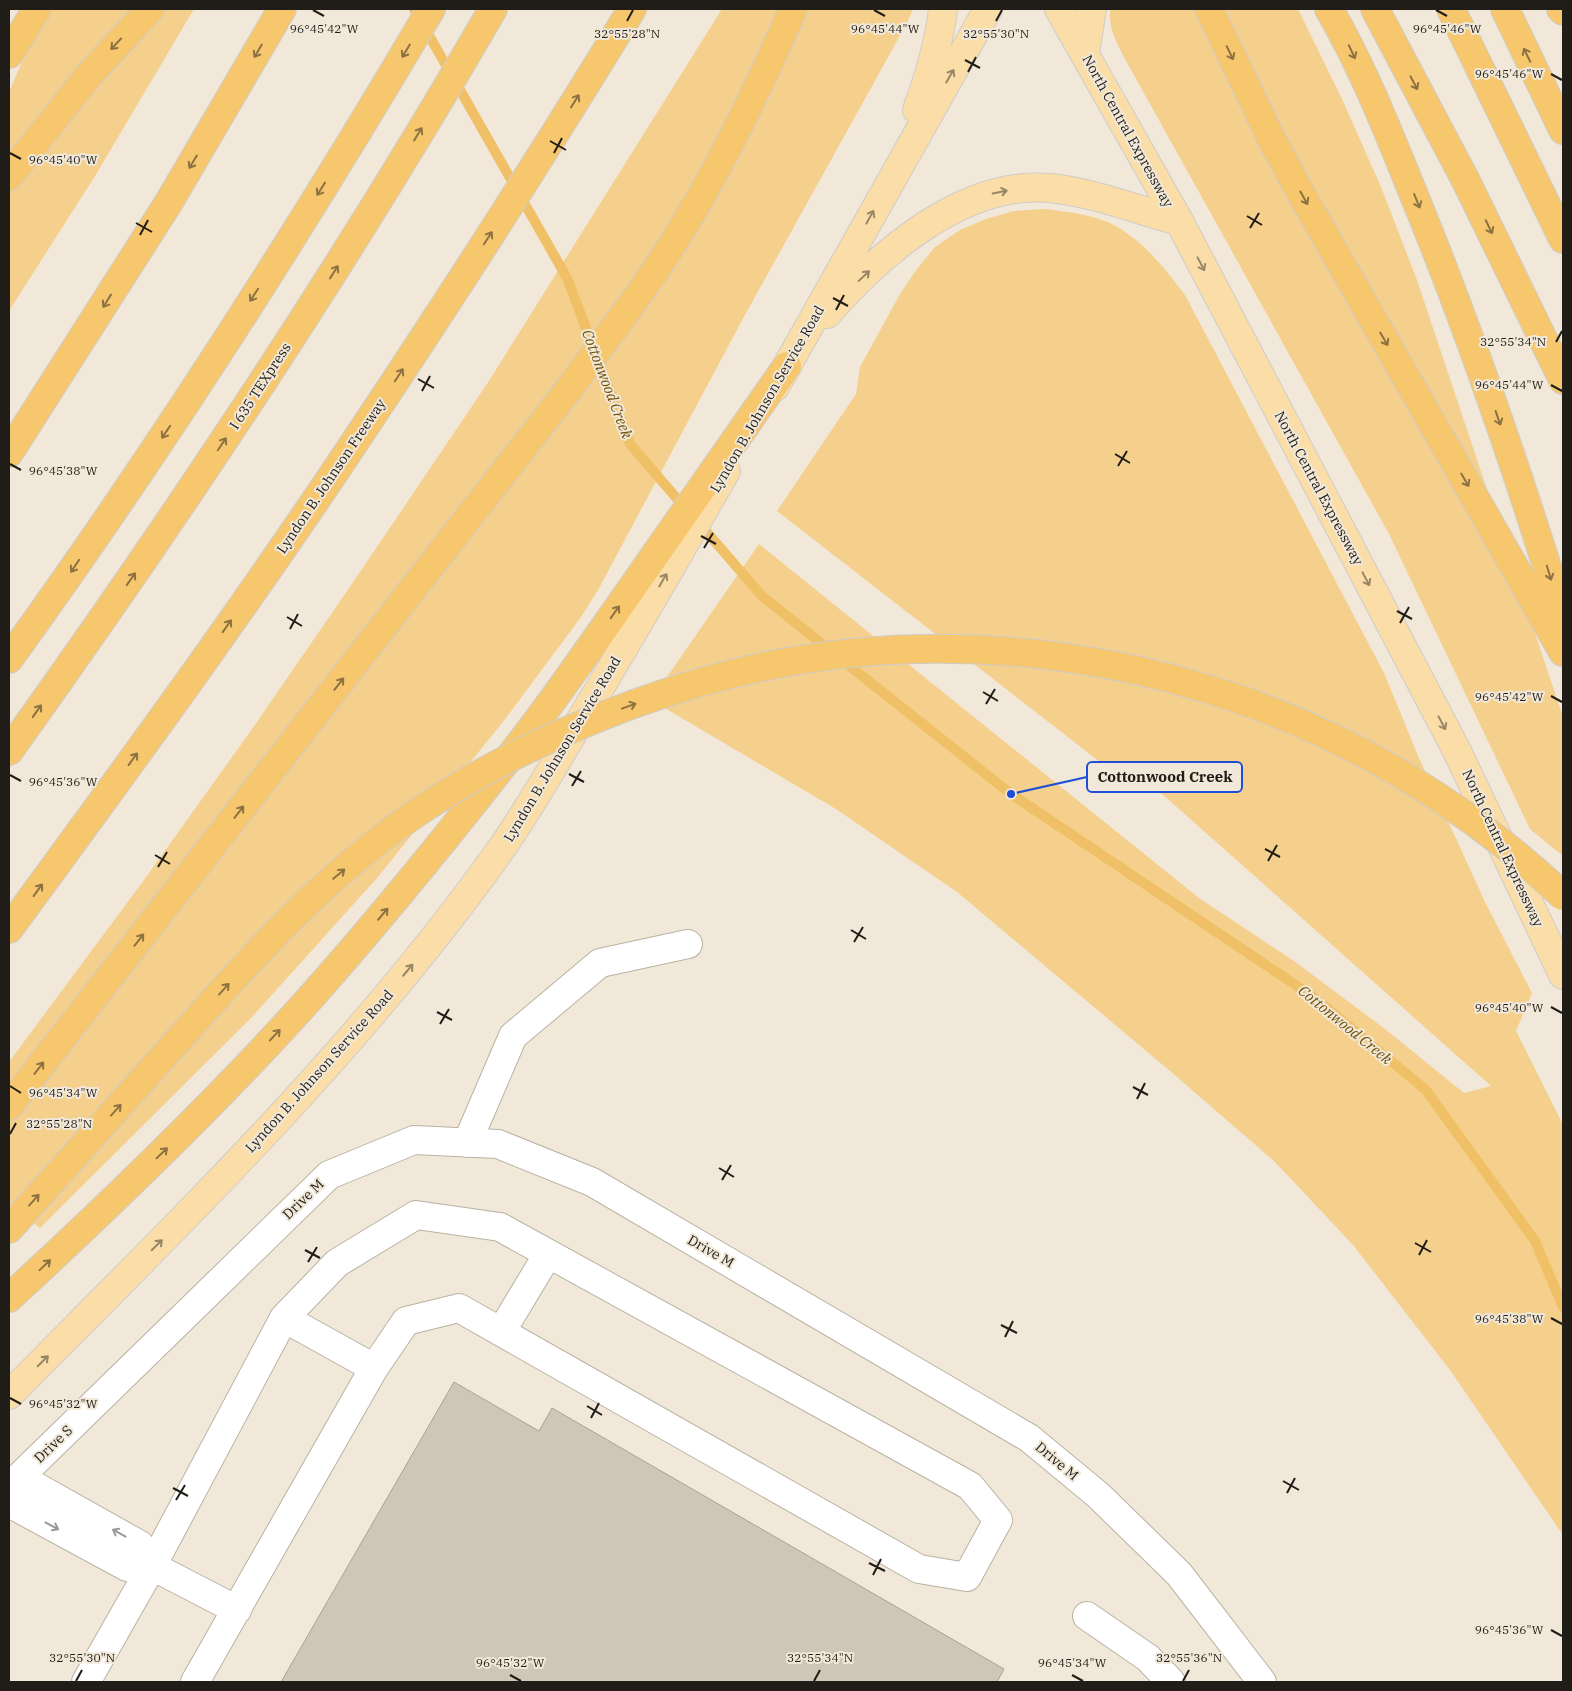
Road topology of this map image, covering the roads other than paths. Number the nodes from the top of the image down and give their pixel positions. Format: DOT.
graph roads {
  1 [pos="24,9"];
  2 [pos="37,9"];
  3 [pos="150,9"];
  4 [pos="282,9"];
  5 [pos="431,9"];
  6 [pos="493,9"];
  7 [pos="632,9"];
  8 [pos="793,9"];
  9 [pos="943,9"];
  10 [pos="988,9"];
  11 [pos="1059,9"];
  12 [pos="1092,9"];
  13 [pos="1209,9"];
  14 [pos="1329,9"];
  15 [pos="1374,9"];
  16 [pos="1451,9"];
  17 [pos="1505,9"];
  18 [pos="9,45"];
  19 [pos="1085,53"];
  20 [pos="9,54"];
  21 [pos="1563,130"];
  22 [pos="9,176"];
  23 [pos="891,179"];
  24 [pos="1179,221"];
  25 [pos="1563,239"];
  26 [pos="787,366"];
  27 [pos="1563,380"];
  28 [pos="9,453"];
  29 [pos="1563,618"];
  30 [pos="1563,652"];
  31 [pos="9,659"];
  32 [pos="9,751"];
  33 [pos="1563,896"];
  34 [pos="9,930"];
  35 [pos="688,944"];
  36 [pos="1563,975"];
  37 [pos="9,1106"];
  38 [pos="467,1143"];
  39 [pos="9,1229"];
  40 [pos="548,1254"];
  41 [pos="9,1298"];
  42 [pos="284,1318"];
  43 [pos="501,1332"];
  44 [pos="374,1368"];
  45 [pos="119,1380"];
  46 [pos="9,1395"];
  47 [pos="14,1482"];
  48 [pos="9,1503"];
  49 [pos="152,1566"];
  50 [pos="237,1610"];
  51 [pos="1087,1616"];
  52 [pos="86,1682"];
  53 [pos="195,1682"];
  54 [pos="1171,1682"];
  55 [pos="1262,1682"];
  1 -- 18 [label="highway"];
  2 -- 20 [label="highway"];
  3 -- 22 [label="highway, one-way"];
  4 -- 28 [label="highway, one-way"];
  5 -- 31 [label="highway, one-way"];
  32 -- 6 [label="highway, I 635 TEXpress, one-way"];
  34 -- 7 [label="highway, Lyndon B. Johnson Freeway, one-way"];
  37 -- 8 [label="highway, one-way"];
  9 -- 23 [label="main road"];
  23 -- 10 [label="main road, Lyndon B. Johnson Service Road, one-way"];
  11 -- 19 [label="main road, North Central Expressway"];
  12 -- 19 [label="main road"];
  13 -- 30 [label="highway, one-way"];
  14 -- 29 [label="highway, one-way"];
  15 -- 27 [label="highway, one-way"];
  16 -- 25 [label="highway"];
  21 -- 17 [label="highway, one-way"];
  19 -- 24 [label="main road, North Central Expressway"];
  26 -- 23 [label="main road, Lyndon B. Johnson Service Road, one-way"];
  26 -- 24 [label="main road, one-way"];
  24 -- 36 [label="main road, North Central Expressway, one-way"];
  41 -- 26 [label="highway, one-way"];
  46 -- 26 [label="main road, Lyndon B. Johnson Service Road, one-way"];
  39 -- 33 [label="highway, one-way, bridge"];
  35 -- 38 [label="lane"];
  38 -- 45 [label="lane, Drive M"];
  38 -- 55 [label="lane, Drive M"];
  40 -- 42 [label="lane"];
  40 -- 43 [label="lane"];
  40 -- 43 [label="lane"];
  42 -- 44 [label="lane"];
  42 -- 49 [label="lane"];
  43 -- 44 [label="lane"];
  44 -- 50 [label="lane"];
  45 -- 47 [label="lane, Drive S"];
  49 -- 47 [label="lane, one-way"];
  48 -- 49 [label="lane, one-way"];
  49 -- 50 [label="lane"];
  49 -- 52 [label="lane"];
  50 -- 53 [label="lane"];
  51 -- 54 [label="lane"];
}
